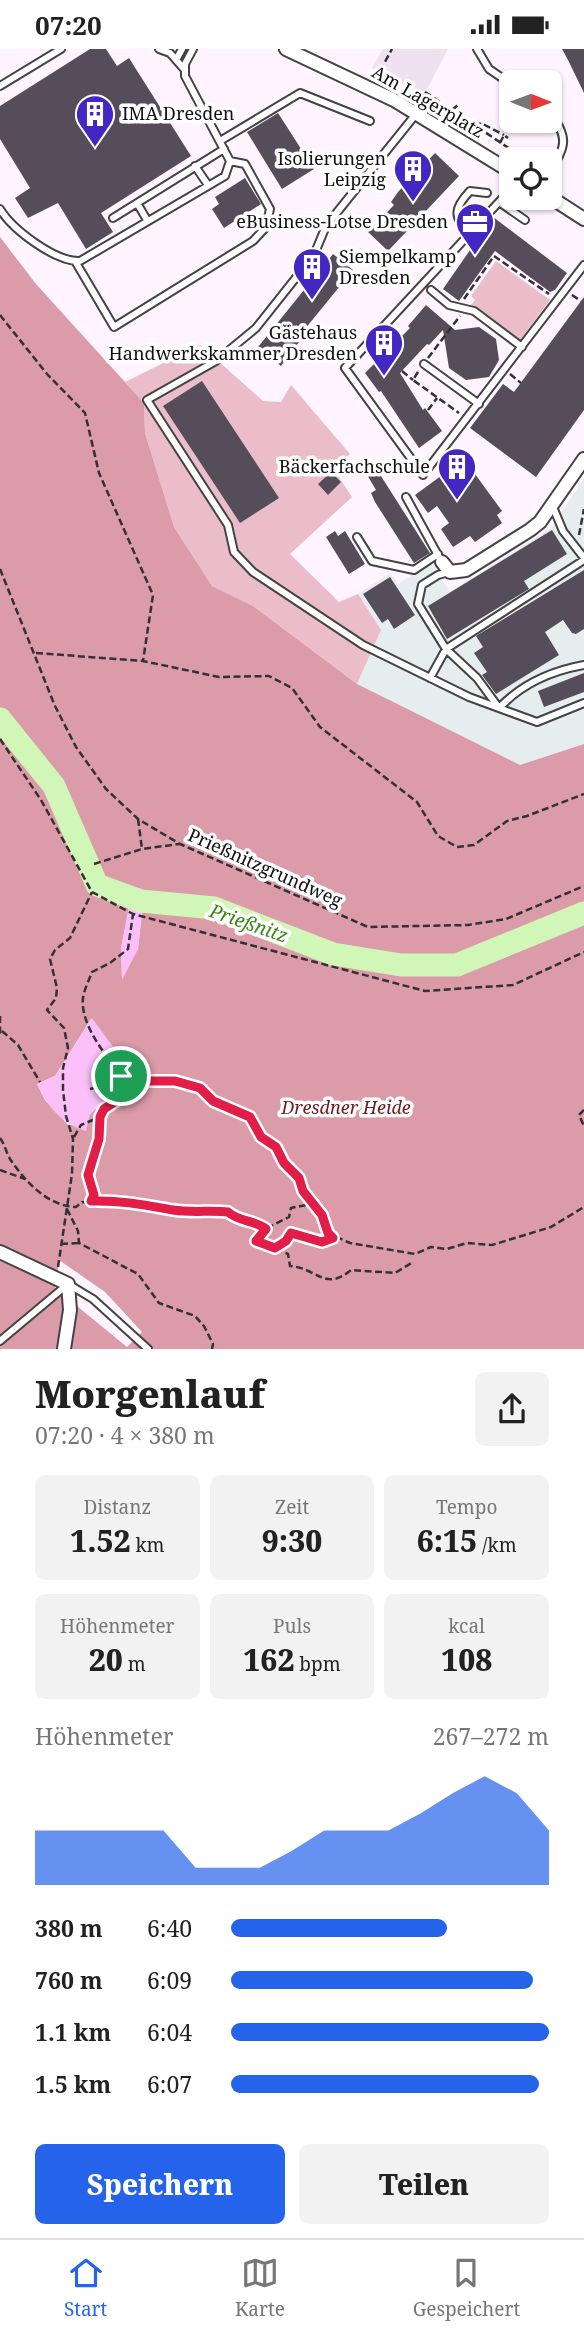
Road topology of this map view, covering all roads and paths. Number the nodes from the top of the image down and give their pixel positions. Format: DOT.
graph roads {
  1 [pos="61,49"];
  2 [pos="159,49"];
  3 [pos="182,49"];
  4 [pos="193,49"];
  5 [pos="286,49"];
  6 [pos="392,49"];
  7 [pos="477,49"];
  8 [pos="176,60"];
  9 [pos="184,69"];
  10 [pos="499,76"];
  11 [pos="0,86"];
  12 [pos="371,88"];
  13 [pos="425,92"];
  14 [pos="458,104"];
  15 [pos="452,110"];
  16 [pos="418,112"];
  17 [pos="370,121"];
  18 [pos="475,127"];
  19 [pos="562,131"];
  20 [pos="219,141"];
  21 [pos="500,143"];
  22 [pos="507,147"];
  23 [pos="224,149"];
  24 [pos="562,150"];
  25 [pos="230,161"];
  26 [pos="499,164"];
  27 [pos="195,166"];
  28 [pos="208,185"];
  29 [pos="487,193"];
  30 [pos="499,201"];
  31 [pos="137,203"];
  32 [pos="562,205"];
  33 [pos="0,209"];
  34 [pos="511,210"];
  35 [pos="113,218"];
  36 [pos="584,219"];
  37 [pos="525,220"];
  38 [pos="147,221"];
  39 [pos="471,232"];
  40 [pos="75,261"];
  41 [pos="505,263"];
  42 [pos="584,265"];
  43 [pos="501,268"];
  44 [pos="536,285"];
  45 [pos="431,290"];
  46 [pos="532,290"];
  47 [pos="557,300"];
  48 [pos="458,307"];
  49 [pos="0,314"];
  50 [pos="522,347"];
  51 [pos="424,364"];
  52 [pos="402,371"];
  53 [pos="504,371"];
  54 [pos="412,380"];
  55 [pos="521,383"];
  56 [pos="437,398"];
  57 [pos="479,404"];
  58 [pos="428,410"];
  59 [pos="467,419"];
  60 [pos="584,459"];
  61 [pos="406,497"];
  62 [pos="552,505"];
  63 [pos="357,537"];
  64 [pos="584,559"];
  65 [pos="443,563"];
  66 [pos="0,569"];
  67 [pos="446,649"];
  68 [pos="36,653"];
  69 [pos="143,661"];
  70 [pos="584,666"];
  71 [pos="430,678"];
  72 [pos="584,703"];
  73 [pos="499,708"];
  74 [pos="0,739"];
  75 [pos="584,794"];
  76 [pos="138,819"];
  77 [pos="180,844"];
  78 [pos="142,849"];
  79 [pos="94,864"];
  80 [pos="584,886"];
  81 [pos="92,892"];
  82 [pos="133,913"];
  83 [pos="584,952"];
  84 [pos="0,1016"];
  85 [pos="1,1033"];
  86 [pos="121,1076"];
  87 [pos="40,1082"];
  88 [pos="90,1089"];
  89 [pos="584,1109"];
  90 [pos="100,1117"];
  91 [pos="584,1126"];
  92 [pos="0,1138"];
  93 [pos="73,1139"];
  94 [pos="0,1170"];
  95 [pos="25,1179"];
  96 [pos="91,1201"];
  97 [pos="311,1204"];
  98 [pos="66,1207"];
  99 [pos="584,1207"];
  100 [pos="260,1224"];
  101 [pos="333,1238"];
  102 [pos="79,1243"];
  103 [pos="61,1244"];
  104 [pos="275,1248"];
  105 [pos="0,1252"];
  106 [pos="413,1262"];
  107 [pos="56,1277"];
  108 [pos="68,1284"];
  109 [pos="0,1341"];
  110 [pos="64,1349"];
  111 [pos="148,1349"];
  112 [pos="212,1349"];
  1 -- 11 [label="lane"];
  2 -- 8 [label="lane"];
  3 -- 8 [label="lane"];
  4 -- 9 [label="lane"];
  5 -- 12 [label="street, Am Lagerplatz"];
  6 -- 12 [label="path"];
  7 -- 10 [label="lane"];
  8 -- 9 [label="lane"];
  9 -- 20 [label="lane"];
  12 -- 16 [label="street, Am Lagerplatz"];
  13 -- 15 [label="path"];
  14 -- 15 [label="path"];
  15 -- 18 [label="path"];
  16 -- 26 [label="street, Am Lagerplatz"];
  16 -- 71 [label="lane"];
  17 -- 20 [label="lane"];
  18 -- 21 [label="path"];
  18 -- 21 [label="path"];
  19 -- 24 [label="lane"];
  20 -- 23 [label="lane"];
  21 -- 22 [label="path"];
  23 -- 25 [label="lane"];
  23 -- 27 [label="lane"];
  25 -- 28 [label="lane"];
  25 -- 40 [label="lane"];
  27 -- 28 [label="lane"];
  27 -- 31 [label="lane"];
  28 -- 38 [label="lane"];
  29 -- 39 [label="lane"];
  30 -- 39 [label="lane"];
  31 -- 35 [label="lane"];
  31 -- 38 [label="lane"];
  32 -- 36 [label="street"];
  33 -- 40 [label="lane"];
  34 -- 37 [label="lane"];
  38 -- 40 [label="lane"];
  39 -- 59 [label="lane"];
  41 -- 43 [label="path"];
  41 -- 44 [label="path"];
  41 -- 48 [label="path"];
  42 -- 47 [label="lane"];
  44 -- 46 [label="path"];
  44 -- 47 [label="path"];
  45 -- 48 [label="lane"];
  47 -- 50 [label="lane"];
  48 -- 50 [label="lane"];
  48 -- 51 [label="path"];
  49 -- 69 [label="path"];
  50 -- 53 [label="lane"];
  51 -- 54 [label="path"];
  51 -- 57 [label="lane"];
  52 -- 54 [label="path"];
  53 -- 55 [label="path"];
  53 -- 57 [label="lane"];
  54 -- 56 [label="path"];
  56 -- 58 [label="path"];
  56 -- 59 [label="path"];
  57 -- 59 [label="lane"];
  60 -- 62 [label="street"];
  61 -- 65 [label="lane"];
  62 -- 64 [label="lane"];
  62 -- 65 [label="street"];
  63 -- 65 [label="lane"];
  64 -- 67 [label="lane"];
  65 -- 67 [label="lane"];
  66 -- 68 [label="path, Prießnitzgrundweg"];
  67 -- 71 [label="lane"];
  67 -- 73 [label="lane"];
  68 -- 69 [label="path"];
  68 -- 76 [label="path, Prießnitzgrundweg"];
  69 -- 75 [label="path"];
  70 -- 73 [label="lane"];
  71 -- 73 [label="lane"];
  72 -- 73 [label="lane"];
  74 -- 81 [label="path"];
  76 -- 77 [label="path, Prießnitzgrundweg"];
  76 -- 78 [label="path"];
  77 -- 78 [label="path"];
  77 -- 80 [label="path, Prießnitzgrundweg"];
  78 -- 79 [label="path"];
  81 -- 82 [label="path"];
  81 -- 93 [label="path"];
  82 -- 83 [label="path"];
  82 -- 86 [label="path"];
  84 -- 85 [label="path"];
  85 -- 87 [label="path"];
  86 -- 88 [label="path"];
  86 -- 90 [label="path"];
  86 -- 97 [label="path"];
  89 -- 91 [label="path"];
  90 -- 93 [label="path"];
  90 -- 96 [label="path"];
  92 -- 95 [label="path"];
  93 -- 98 [label="path"];
  94 -- 95 [label="path"];
  95 -- 98 [label="path"];
  96 -- 98 [label="path"];
  96 -- 100 [label="path"];
  97 -- 100 [label="path"];
  97 -- 101 [label="path"];
  98 -- 102 [label="path"];
  98 -- 103 [label="path"];
  99 -- 101 [label="path"];
  100 -- 104 [label="path"];
  101 -- 104 [label="path"];
  102 -- 103 [label="path"];
  102 -- 112 [label="path"];
  103 -- 107 [label="path"];
  104 -- 106 [label="path"];
  105 -- 107 [label="street"];
  107 -- 108 [label="street"];
  108 -- 109 [label="lane"];
  108 -- 110 [label="street"];
  108 -- 111 [label="lane"];
}
